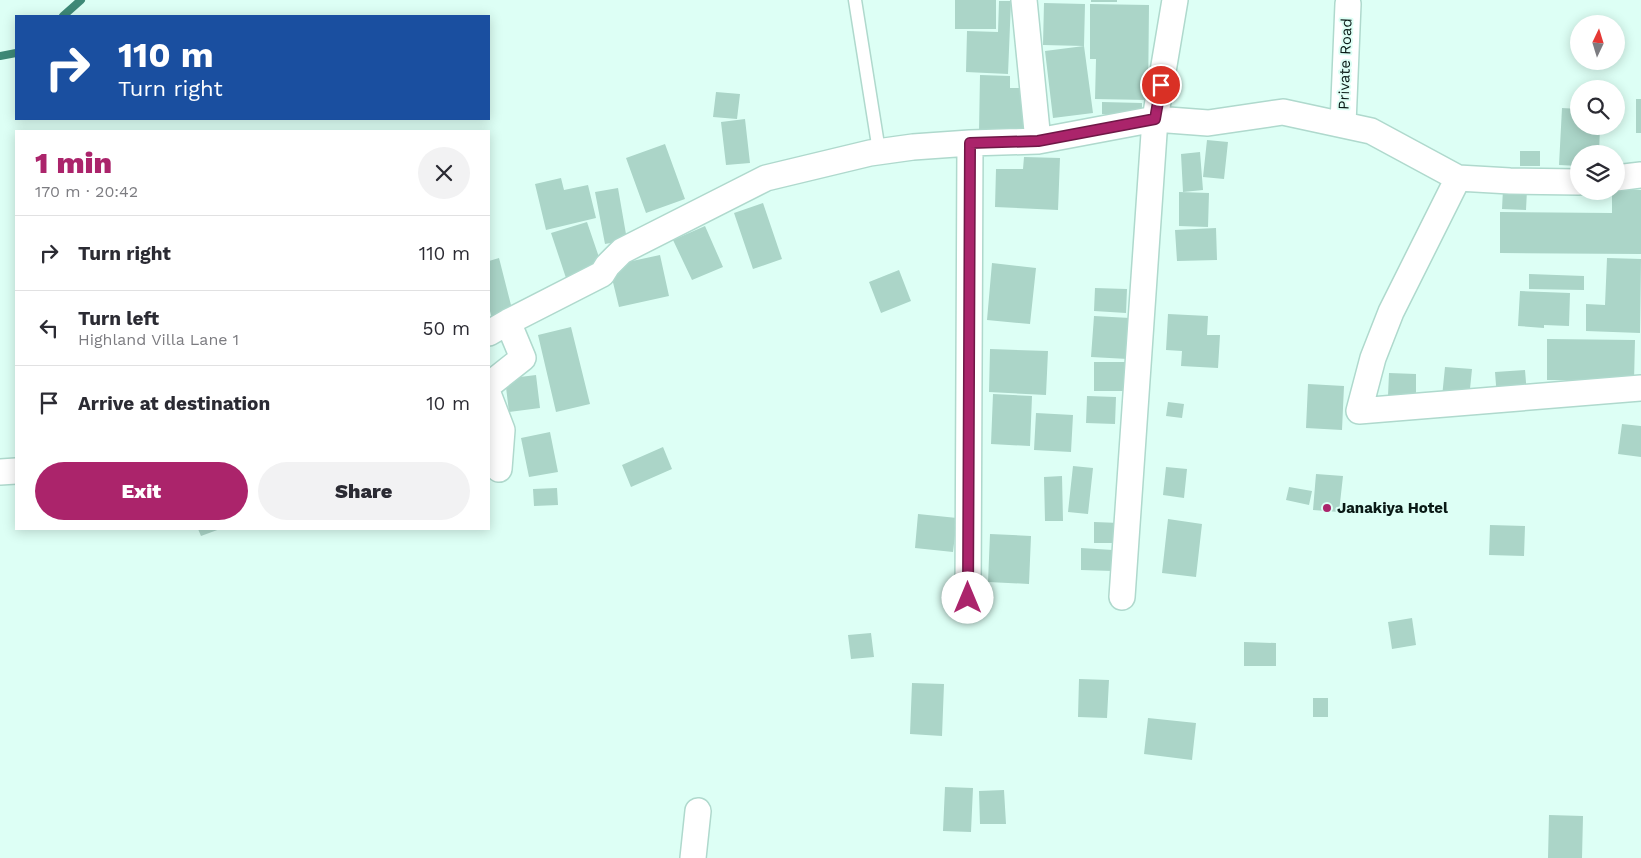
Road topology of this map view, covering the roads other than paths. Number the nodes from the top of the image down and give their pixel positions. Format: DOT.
graph roads {
  1 [pos="855,0"];
  2 [pos="1024,0"];
  3 [pos="1175,0"];
  4 [pos="1348,4"];
  5 [pos="1155,119"];
  6 [pos="1343,124"];
  7 [pos="1038,141"];
  8 [pos="970,143"];
  9 [pos="879,151"];
  10 [pos="1641,175"];
  11 [pos="1625,177"];
  12 [pos="1458,178"];
  13 [pos="1570,182"];
  14 [pos="498,327"];
  15 [pos="490,384"];
  16 [pos="1641,388"];
  17 [pos="490,399"];
  18 [pos="499,469"];
  19 [pos="15,471"];
  20 [pos="0,472"];
  21 [pos="1122,597"];
  22 [pos="968,598"];
  23 [pos="698,811"];
  24 [pos="693,858"];
  1 -- 9 [label="lane"];
  2 -- 7 [label="street"];
  3 -- 5 [label="street"];
  4 -- 6 [label="street, Private Road"];
  5 -- 6 [label="street"];
  5 -- 7 [label="street"];
  5 -- 21 [label="street"];
  6 -- 12 [label="street"];
  7 -- 8 [label="street"];
  8 -- 9 [label="street"];
  8 -- 22 [label="street"];
  9 -- 14 [label="street"];
  10 -- 11 [label="street"];
  12 -- 13 [label="street"];
  12 -- 16 [label="street"];
  14 -- 15 [label="street"];
  17 -- 18 [label="street"];
  19 -- 20 [label="street"];
  23 -- 24 [label="street"];
}
